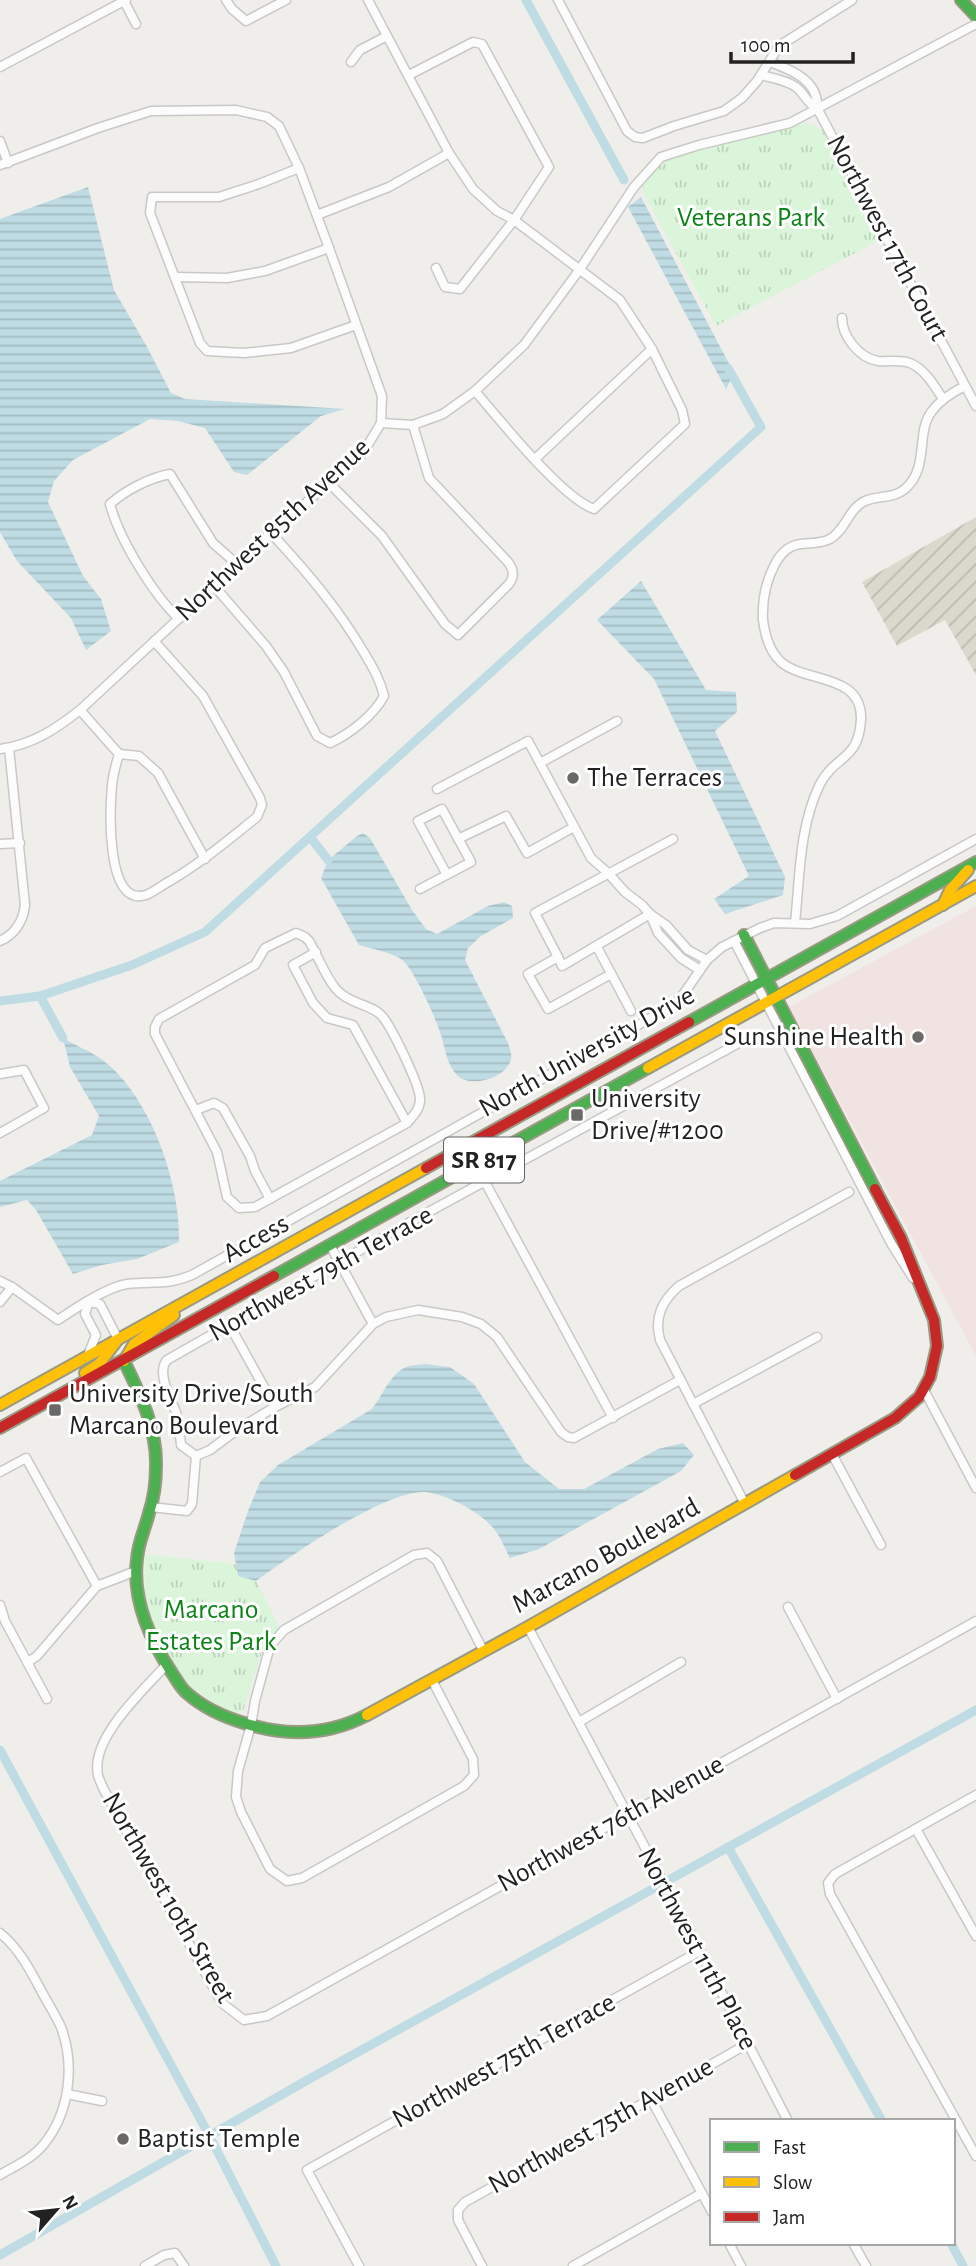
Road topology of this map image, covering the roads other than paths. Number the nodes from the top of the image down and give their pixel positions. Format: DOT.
graph roads {
  1 [pos="226,0"];
  2 [pos="286,0"];
  3 [pos="369,0"];
  4 [pos="558,0"];
  5 [pos="852,0"];
  6 [pos="961,0"];
  7 [pos="125,1"];
  8 [pos="976,16"];
  9 [pos="136,24"];
  10 [pos="976,24"];
  11 [pos="387,36"];
  12 [pos="351,62"];
  13 [pos="770,62"];
  14 [pos="0,67"];
  15 [pos="409,75"];
  16 [pos="761,75"];
  17 [pos="817,108"];
  18 [pos="0,141"];
  19 [pos="449,153"];
  20 [pos="4,164"];
  21 [pos="299,168"];
  22 [pos="317,215"];
  23 [pos="514,220"];
  24 [pos="329,248"];
  25 [pos="436,268"];
  26 [pos="580,269"];
  27 [pos="176,278"];
  28 [pos="842,318"];
  29 [pos="356,325"];
  30 [pos="652,349"];
  31 [pos="965,386"];
  32 [pos="475,391"];
  33 [pos="943,399"];
  34 [pos="976,406"];
  35 [pos="381,423"];
  36 [pos="414,425"];
  37 [pos="534,459"];
  38 [pos="328,483"];
  39 [pos="271,533"];
  40 [pos="238,565"];
  41 [pos="215,587"];
  42 [pos="179,619"];
  43 [pos="155,641"];
  44 [pos="80,710"];
  45 [pos="617,720"];
  46 [pos="5,748"];
  47 [pos="119,754"];
  48 [pos="540,763"];
  49 [pos="437,789"];
  50 [pos="574,827"];
  51 [pos="458,839"];
  52 [pos="673,839"];
  53 [pos="976,839"];
  54 [pos="20,843"];
  55 [pos="0,844"];
  56 [pos="205,859"];
  57 [pos="974,863"];
  58 [pos="608,873"];
  59 [pos="447,875"];
  60 [pos="976,886"];
  61 [pos="420,889"];
  62 [pos="943,905"];
  63 [pos="650,914"];
  64 [pos="795,923"];
  65 [pos="739,938"];
  66 [pos="0,941"];
  67 [pos="597,947"];
  68 [pos="316,952"];
  69 [pos="558,957"];
  70 [pos="707,960"];
  71 [pos="701,970"];
  72 [pos="611,974"];
  73 [pos="762,981"];
  74 [pos="772,1001"];
  75 [pos="631,1011"];
  76 [pos="737,1044"];
  77 [pos="0,1074"];
  78 [pos="196,1110"];
  79 [pos="407,1124"];
  80 [pos="0,1133"];
  81 [pos="485,1182"];
  82 [pos="849,1192"];
  83 [pos="270,1199"];
  84 [pos="310,1233"];
  85 [pos="330,1245"];
  86 [pos="310,1256"];
  87 [pos="341,1263"];
  88 [pos="0,1280"];
  89 [pos="12,1287"];
  90 [pos="204,1290"];
  91 [pos="89,1301"];
  92 [pos="0,1302"];
  93 [pos="373,1324"];
  94 [pos="230,1326"];
  95 [pos="817,1337"];
  96 [pos="118,1339"];
  97 [pos="87,1356"];
  98 [pos="124,1361"];
  99 [pos="680,1380"];
  100 [pos="924,1390"];
  101 [pos="694,1404"];
  102 [pos="0,1405"];
  103 [pos="275,1407"];
  104 [pos="613,1418"];
  105 [pos="2,1427"];
  106 [pos="832,1454"];
  107 [pos="196,1456"];
  108 [pos="0,1472"];
  109 [pos="976,1488"];
  110 [pos="745,1504"];
  111 [pos="151,1507"];
  112 [pos="881,1545"];
  113 [pos="135,1571"];
  114 [pos="97,1586"];
  115 [pos="0,1605"];
  116 [pos="788,1607"];
  117 [pos="976,1621"];
  118 [pos="528,1627"];
  119 [pos="483,1650"];
  120 [pos="28,1662"];
  121 [pos="681,1662"];
  122 [pos="166,1665"];
  123 [pos="432,1680"];
  124 [pos="47,1699"];
  125 [pos="837,1699"];
  126 [pos="579,1722"];
  127 [pos="251,1726"];
  128 [pos="976,1795"];
  129 [pos="626,1815"];
  130 [pos="916,1829"];
  131 [pos="0,1933"];
  132 [pos="976,1936"];
  133 [pos="700,1951"];
  134 [pos="244,2020"];
  135 [pos="747,2044"];
  136 [pos="67,2094"];
  137 [pos="651,2099"];
  138 [pos="102,2101"];
  139 [pos="787,2119"];
  140 [pos="976,2156"];
  141 [pos="0,2175"];
  142 [pos="702,2193"];
  143 [pos="710,2208"];
  144 [pos="730,2245"];
  145 [pos="854,2245"];
  146 [pos="145,2266"];
  147 [pos="184,2266"];
  148 [pos="359,2266"];
  149 [pos="482,2266"];
  150 [pos="573,2266"];
  151 [pos="741,2266"];
  152 [pos="866,2266"];
  1 -- 2 [label="street"];
  3 -- 11 [label="street"];
  4 -- 16 [label="street"];
  5 -- 13 [label="street"];
  6 -- 8 [label="main road"];
  7 -- 9 [label="street"];
  7 -- 14 [label="street"];
  10 -- 17 [label="street, Northwest 85th Avenue"];
  11 -- 12 [label="street"];
  11 -- 15 [label="street"];
  13 -- 16 [label="street"];
  13 -- 17 [label="street"];
  15 -- 19 [label="street"];
  15 -- 23 [label="street"];
  16 -- 17 [label="street"];
  17 -- 26 [label="street, Northwest 85th Avenue"];
  17 -- 31 [label="street, Northwest 17th Court"];
  18 -- 20 [label="street"];
  19 -- 22 [label="street"];
  19 -- 23 [label="street"];
  20 -- 21 [label="street"];
  21 -- 22 [label="street"];
  21 -- 27 [label="street"];
  22 -- 24 [label="street"];
  23 -- 25 [label="street"];
  23 -- 26 [label="street"];
  24 -- 27 [label="street"];
  24 -- 29 [label="street"];
  26 -- 30 [label="street"];
  26 -- 32 [label="street, Northwest 85th Avenue"];
  27 -- 29 [label="street"];
  28 -- 33 [label="street"];
  29 -- 35 [label="street"];
  30 -- 37 [label="street"];
  30 -- 37 [label="street"];
  31 -- 33 [label="street"];
  31 -- 34 [label="street, Northwest 17th Court"];
  32 -- 36 [label="street, Northwest 85th Avenue"];
  32 -- 37 [label="street"];
  33 -- 64 [label="street"];
  35 -- 36 [label="street, Northwest 85th Avenue"];
  35 -- 38 [label="street, Northwest 85th Avenue"];
  36 -- 38 [label="street"];
  38 -- 39 [label="street, Northwest 85th Avenue"];
  39 -- 40 [label="street, Northwest 85th Avenue"];
  39 -- 41 [label="street"];
  40 -- 41 [label="street, Northwest 85th Avenue"];
  40 -- 42 [label="street"];
  41 -- 42 [label="street, Northwest 85th Avenue"];
  42 -- 43 [label="street, Northwest 85th Avenue"];
  43 -- 44 [label="street, Northwest 85th Avenue"];
  43 -- 56 [label="street"];
  44 -- 46 [label="street, Northwest 85th Avenue"];
  44 -- 47 [label="street"];
  45 -- 48 [label="street"];
  46 -- 54 [label="street"];
  47 -- 56 [label="street"];
  47 -- 56 [label="street"];
  48 -- 49 [label="street"];
  48 -- 50 [label="street"];
  50 -- 51 [label="street"];
  50 -- 58 [label="street"];
  51 -- 59 [label="street"];
  51 -- 59 [label="street"];
  52 -- 58 [label="street"];
  53 -- 64 [label="street"];
  54 -- 55 [label="street"];
  54 -- 66 [label="street"];
  57 -- 62 [label="main road"];
  57 -- 73 [label="main road, North University Drive / SR 817"];
  58 -- 63 [label="street"];
  58 -- 69 [label="street"];
  59 -- 61 [label="street"];
  60 -- 62 [label="main road, North University Drive / SR 817"];
  62 -- 74 [label="main road, North University Drive / SR 817"];
  63 -- 67 [label="street"];
  63 -- 70 [label="street"];
  63 -- 71 [label="street"];
  64 -- 65 [label="street"];
  65 -- 70 [label="street"];
  65 -- 73 [label="main road"];
  67 -- 69 [label="street"];
  67 -- 72 [label="street"];
  68 -- 78 [label="street"];
  68 -- 79 [label="street"];
  68 -- 79 [label="street"];
  69 -- 72 [label="street"];
  70 -- 71 [label="street, Access"];
  71 -- 91 [label="street, Access"];
  72 -- 75 [label="street"];
  73 -- 74 [label="main road"];
  73 -- 84 [label="main road, North University Drive / SR 817"];
  74 -- 85 [label="main road, North University Drive / SR 817"];
  74 -- 100 [label="main road, Marcano Boulevard"];
  76 -- 81 [label="street, Northwest 79th Terrace"];
  77 -- 80 [label="street"];
  78 -- 83 [label="street"];
  78 -- 83 [label="street"];
  79 -- 83 [label="street"];
  81 -- 87 [label="street, Northwest 79th Terrace"];
  81 -- 104 [label="street"];
  82 -- 99 [label="street"];
  84 -- 86 [label="main road"];
  84 -- 90 [label="main road, North University Drive / SR 817"];
  85 -- 86 [label="main road, North University Drive / SR 817"];
  85 -- 87 [label="street"];
  86 -- 98 [label="main road, North University Drive / SR 817"];
  87 -- 93 [label="street"];
  87 -- 94 [label="street, Northwest 79th Terrace"];
  88 -- 89 [label="street"];
  89 -- 91 [label="street, Access"];
  89 -- 92 [label="street"];
  90 -- 96 [label="main road, North University Drive / SR 817"];
  90 -- 98 [label="main road"];
  91 -- 96 [label="street"];
  91 -- 97 [label="street"];
  93 -- 103 [label="street"];
  93 -- 104 [label="street"];
  94 -- 103 [label="street"];
  94 -- 107 [label="street, Northwest 79th Terrace"];
  95 -- 101 [label="street"];
  96 -- 97 [label="main road, North University Drive / SR 817"];
  96 -- 105 [label="main road"];
  97 -- 102 [label="main road, North University Drive / SR 817"];
  98 -- 105 [label="main road, North University Drive / SR 817"];
  98 -- 111 [label="main road"];
  99 -- 101 [label="street"];
  99 -- 104 [label="street"];
  100 -- 106 [label="main road, Marcano Boulevard"];
  100 -- 109 [label="street"];
  101 -- 110 [label="street"];
  103 -- 107 [label="street"];
  106 -- 110 [label="main road, Marcano Boulevard"];
  106 -- 112 [label="street"];
  107 -- 111 [label="street"];
  108 -- 114 [label="street"];
  110 -- 118 [label="main road, Marcano Boulevard"];
  111 -- 113 [label="main road"];
  113 -- 114 [label="street"];
  113 -- 122 [label="main road, Marcano Boulevard"];
  114 -- 120 [label="street"];
  115 -- 120 [label="street"];
  116 -- 125 [label="street"];
  117 -- 125 [label="street, Northwest 76th Avenue"];
  118 -- 119 [label="main road, Marcano Boulevard"];
  118 -- 126 [label="street, Northwest 11th Place"];
  119 -- 123 [label="main road, Marcano Boulevard"];
  119 -- 127 [label="street"];
  120 -- 124 [label="street"];
  121 -- 126 [label="street"];
  122 -- 127 [label="main road, Marcano Boulevard"];
  122 -- 134 [label="street, Northwest 10th Street"];
  123 -- 127 [label="main road, Marcano Boulevard"];
  123 -- 127 [label="street"];
  125 -- 129 [label="street, Northwest 76th Avenue"];
  126 -- 129 [label="street, Northwest 11th Place"];
  128 -- 130 [label="street"];
  129 -- 133 [label="street, Northwest 11th Place"];
  129 -- 134 [label="street, Northwest 76th Avenue"];
  130 -- 132 [label="street"];
  130 -- 140 [label="street"];
  131 -- 136 [label="street"];
  133 -- 135 [label="street, Northwest 11th Place"];
  133 -- 148 [label="street, Northwest 75th Terrace"];
  135 -- 137 [label="street, Northwest 75th Avenue"];
  135 -- 139 [label="street, Northwest 11th Place"];
  136 -- 138 [label="street"];
  136 -- 141 [label="street"];
  137 -- 142 [label="street"];
  137 -- 149 [label="street, Northwest 75th Avenue"];
  142 -- 143 [label="street"];
  142 -- 150 [label="street"];
  144 -- 151 [label="street"];
  145 -- 152 [label="street"];
  146 -- 147 [label="street"];
}
